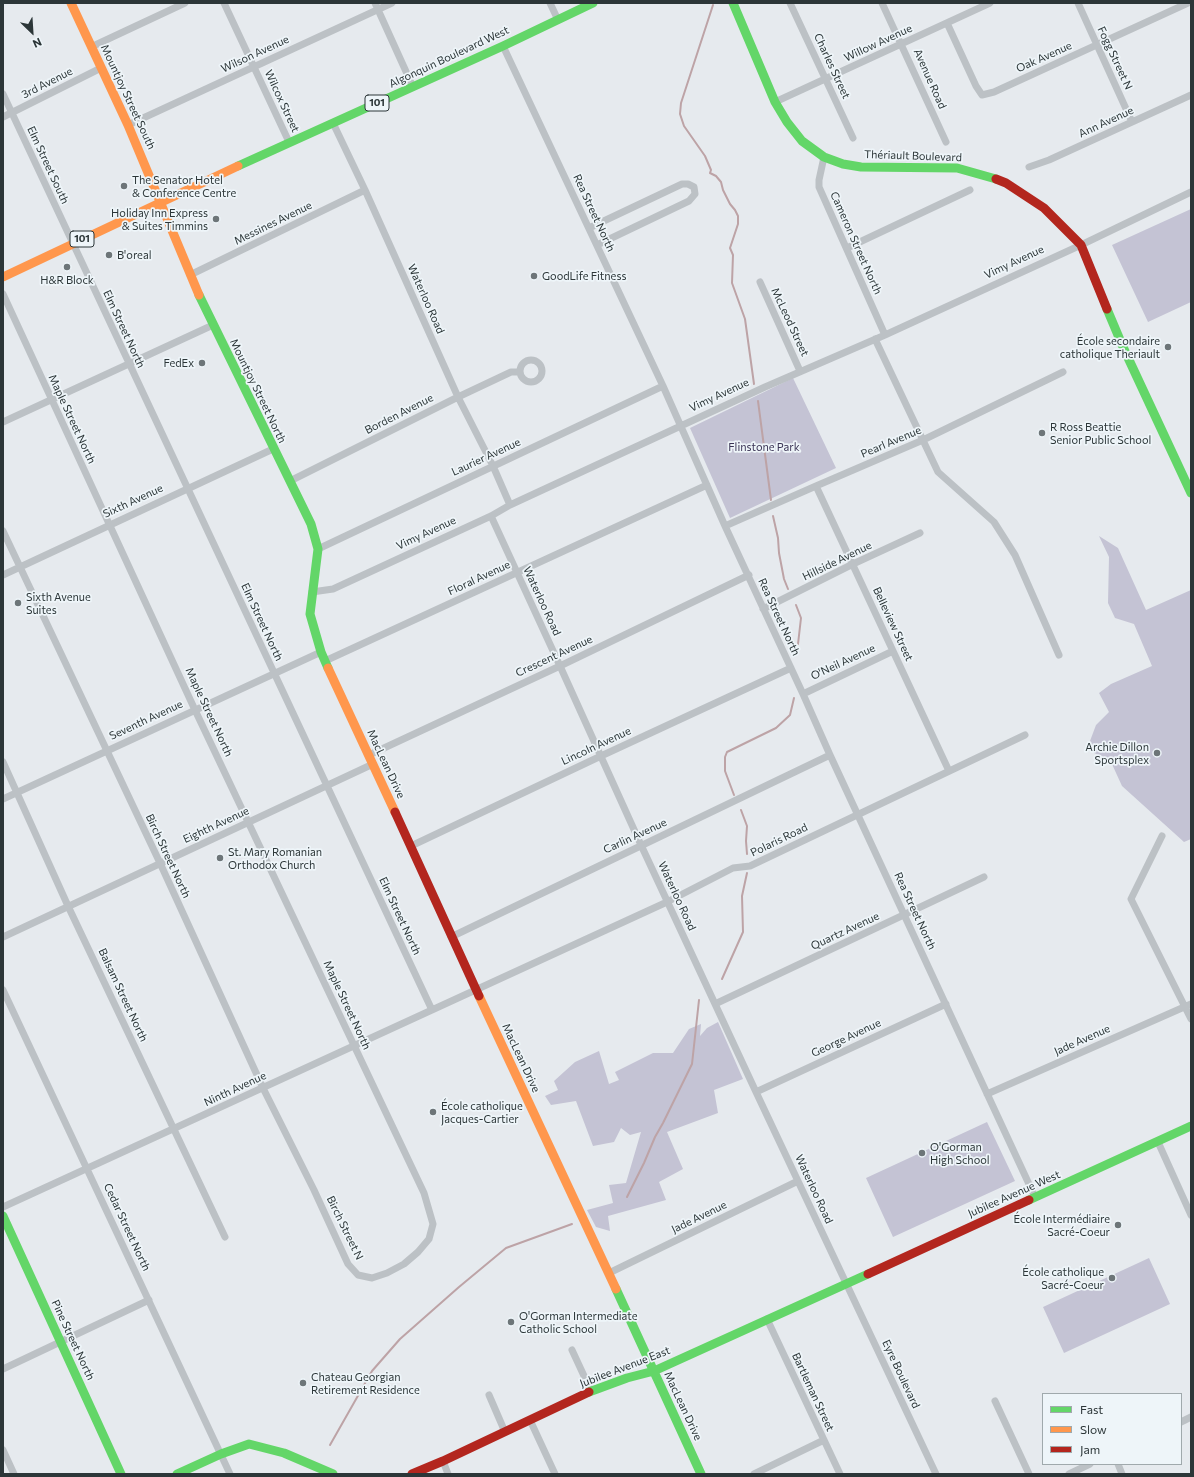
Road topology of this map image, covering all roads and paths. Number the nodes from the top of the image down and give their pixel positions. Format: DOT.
graph roads {
  1 [pos="71,3"];
  2 [pos="185,3"];
  3 [pos="224,3"];
  4 [pos="392,3"];
  5 [pos="550,3"];
  6 [pos="593,3"];
  7 [pos="732,3"];
  8 [pos="790,3"];
  9 [pos="882,3"];
  10 [pos="990,3"];
  11 [pos="1078,3"];
  12 [pos="1188,3"];
  13 [pos="377,6"];
  14 [pos="558,20"];
  15 [pos="947,23"];
  16 [pos="902,44"];
  17 [pos="1096,45"];
  18 [pos="92,46"];
  19 [pos="503,46"];
  20 [pos="254,66"];
  21 [pos="101,68"];
  22 [pos="826,80"];
  23 [pos="413,87"];
  24 [pos="3,94"];
  25 [pos="1191,95"];
  26 [pos="775,102"];
  27 [pos="12,113"];
  28 [pos="3,117"];
  29 [pos="1132,122"];
  30 [pos="333,123"];
  31 [pos="128,125"];
  32 [pos="854,138"];
  33 [pos="289,142"];
  34 [pos="946,142"];
  35 [pos="824,157"];
  36 [pos="1029,167"];
  37 [pos="365,190"];
  38 [pos="970,190"];
  39 [pos="1191,192"];
  40 [pos="161,202"];
  41 [pos="589,228"];
  42 [pos="72,244"];
  43 [pos="597,245"];
  44 [pos="1081,245"];
  45 [pos="847,248"];
  46 [pos="190,275"];
  47 [pos="3,277"];
  48 [pos="760,282"];
  49 [pos="3,294"];
  50 [pos="213,325"];
  51 [pos="885,335"];
  52 [pos="875,339"];
  53 [pos="128,364"];
  54 [pos="800,371"];
  55 [pos="520,372"];
  56 [pos="1063,372"];
  57 [pos="663,386"];
  58 [pos="458,397"];
  59 [pos="51,399"];
  60 [pos="3,422"];
  61 [pos="682,426"];
  62 [pos="923,440"];
  63 [pos="273,449"];
  64 [pos="493,466"];
  65 [pos="290,481"];
  66 [pos="707,484"];
  67 [pos="816,486"];
  68 [pos="187,488"];
  69 [pos="1191,493"];
  70 [pos="510,505"];
  71 [pos="491,516"];
  72 [pos="109,525"];
  73 [pos="725,526"];
  74 [pos="3,531"];
  75 [pos="920,533"];
  76 [pos="318,549"];
  77 [pos="853,564"];
  78 [pos="19,566"];
  79 [pos="517,573"];
  80 [pos="3,574"];
  81 [pos="749,576"];
  82 [pos="312,592"];
  83 [pos="763,609"];
  84 [pos="893,651"];
  85 [pos="321,652"];
  86 [pos="1059,655"];
  87 [pos="326,661"];
  88 [pos="560,666"];
  89 [pos="791,668"];
  90 [pos="274,674"];
  91 [pos="803,694"];
  92 [pos="195,710"];
  93 [pos="1025,735"];
  94 [pos="106,750"];
  95 [pos="369,755"];
  96 [pos="830,755"];
  97 [pos="601,756"];
  98 [pos="3,762"];
  99 [pos="373,764"];
  100 [pos="949,771"];
  101 [pos="327,785"];
  102 [pos="17,792"];
  103 [pos="3,799"];
  104 [pos="858,815"];
  105 [pos="249,822"];
  106 [pos="1162,836"];
  107 [pos="641,845"];
  108 [pos="411,846"];
  109 [pos="160,863"];
  110 [pos="984,877"];
  111 [pos="667,902"];
  112 [pos="68,906"];
  113 [pos="905,915"];
  114 [pos="3,937"];
  115 [pos="451,937"];
  116 [pos="3,990"];
  117 [pos="476,990"];
  118 [pos="716,1004"];
  119 [pos="946,1004"];
  120 [pos="1188,1006"];
  121 [pos="432,1010"];
  122 [pos="1191,1019"];
  123 [pos="354,1046"];
  124 [pos="263,1088"];
  125 [pos="756,1092"];
  126 [pos="987,1094"];
  127 [pos="1191,1126"];
  128 [pos="174,1129"];
  129 [pos="398,1138"];
  130 [pos="1158,1142"];
  131 [pos="88,1168"];
  132 [pos="798,1182"];
  133 [pos="314,1190"];
  134 [pos="1035,1197"];
  135 [pos="3,1207"];
  136 [pos="1191,1215"];
  137 [pos="3,1216"];
  138 [pos="225,1237"];
  139 [pos="609,1273"];
  140 [pos="846,1284"];
  141 [pos="149,1300"];
  142 [pos="767,1319"];
  143 [pos="61,1342"];
  144 [pos="572,1350"];
  145 [pos="3,1369"];
  146 [pos="654,1371"];
  147 [pos="591,1392"];
  148 [pos="489,1395"];
  149 [pos="995,1400"];
  150 [pos="530,1420"];
  151 [pos="505,1432"];
  152 [pos="824,1440"];
  153 [pos="3,1450"];
  154 [pos="221,1454"];
  155 [pos="442,1461"];
  156 [pos="1088,1465"];
  157 [pos="14,1474"];
  158 [pos="121,1474"];
  159 [pos="177,1474"];
  160 [pos="230,1474"];
  161 [pos="333,1474"];
  162 [pos="412,1474"];
  163 [pos="448,1474"];
  164 [pos="555,1474"];
  165 [pos="701,1474"];
  166 [pos="754,1474"];
  167 [pos="840,1474"];
  168 [pos="936,1474"];
  169 [pos="1030,1474"];
  170 [pos="1069,1474"];
  1 -- 18 [label="main road, Mountjoy Street South"];
  2 -- 18 [label="street"];
  3 -- 20 [label="street, Wilcox Street"];
  4 -- 13 [label="street, Wilson Avenue"];
  5 -- 14 [label="street"];
  6 -- 14 [label="main road, Algonquin Boulevard West / 101"];
  7 -- 26 [label="main road, Thériault Boulevard"];
  8 -- 22 [label="street, Charles Street"];
  9 -- 16 [label="street, Avenue Road"];
  10 -- 15 [label="street, Willow Avenue"];
  11 -- 17 [label="street, Fogg Street N"];
  12 -- 17 [label="street, Oak Avenue"];
  13 -- 20 [label="street, Wilson Avenue"];
  13 -- 23 [label="street"];
  14 -- 19 [label="main road, Algonquin Boulevard West / 101"];
  15 -- 16 [label="street, Willow Avenue"];
  15 -- 17 [label="street, Oak Avenue"];
  16 -- 22 [label="street, Willow Avenue"];
  16 -- 34 [label="street, Avenue Road"];
  17 -- 29 [label="street, Fogg Street N"];
  18 -- 21 [label="main road, Mountjoy Street South"];
  19 -- 23 [label="main road, Algonquin Boulevard West / 101"];
  19 -- 41 [label="street, Rea Street North"];
  20 -- 31 [label="street, Wilson Avenue"];
  20 -- 33 [label="street, Wilcox Street"];
  21 -- 27 [label="street, 3rd Avenue"];
  21 -- 31 [label="main road, Mountjoy Street South"];
  22 -- 26 [label="street, Willow Avenue"];
  22 -- 32 [label="street, Charles Street"];
  23 -- 30 [label="main road, Algonquin Boulevard West / 101"];
  24 -- 27 [label="street, Elm Street South"];
  25 -- 29 [label="street, Ann Avenue"];
  26 -- 35 [label="main road, Thériault Boulevard"];
  27 -- 28 [label="street, 3rd Avenue"];
  27 -- 42 [label="street, Elm Street South"];
  29 -- 36 [label="street, Ann Avenue"];
  30 -- 33 [label="main road, Algonquin Boulevard West / 101"];
  30 -- 37 [label="street, Waterloo Road"];
  31 -- 40 [label="main road, Mountjoy Street South"];
  33 -- 40 [label="main road, Algonquin Boulevard West / 101"];
  35 -- 44 [label="main road, Thériault Boulevard"];
  35 -- 45 [label="street, Cameron Street North"];
  37 -- 46 [label="street, Messines Avenue"];
  37 -- 58 [label="street, Waterloo Road"];
  38 -- 45 [label="street"];
  39 -- 44 [label="street, Vimy Avenue"];
  40 -- 42 [label="main road, 101"];
  40 -- 46 [label="main road, Mountjoy Street North"];
  41 -- 43 [label="street, Rea Street North"];
  41 -- 43 [label="street"];
  42 -- 47 [label="main road, 101"];
  42 -- 53 [label="street, Elm Street North"];
  43 -- 57 [label="street, Rea Street North"];
  44 -- 51 [label="street, Vimy Avenue"];
  44 -- 69 [label="main road, Thériault Boulevard"];
  45 -- 51 [label="street, Cameron Street North"];
  46 -- 50 [label="main road, Mountjoy Street North"];
  48 -- 54 [label="street, McLeod Street"];
  49 -- 59 [label="street, Maple Street North"];
  50 -- 53 [label="street"];
  50 -- 63 [label="main road, Mountjoy Street North"];
  51 -- 52 [label="street, Vimy Avenue"];
  52 -- 54 [label="street, Vimy Avenue"];
  52 -- 62 [label="street"];
  53 -- 59 [label="street"];
  53 -- 68 [label="street, Elm Street North"];
  54 -- 61 [label="street, Vimy Avenue"];
  55 -- 58 [label="street, Borden Avenue"];
  56 -- 62 [label="street, Pearl Avenue"];
  57 -- 61 [label="street, Rea Street North"];
  57 -- 64 [label="street, Laurier Avenue"];
  58 -- 64 [label="street, Waterloo Road"];
  58 -- 65 [label="street, Borden Avenue"];
  59 -- 60 [label="street"];
  59 -- 72 [label="street, Maple Street North"];
  61 -- 66 [label="street, Rea Street North"];
  61 -- 70 [label="street, Vimy Avenue"];
  62 -- 67 [label="street, Pearl Avenue"];
  62 -- 86 [label="street"];
  63 -- 65 [label="main road, Mountjoy Street North"];
  63 -- 68 [label="street, Sixth Avenue"];
  64 -- 70 [label="street, Waterloo Road"];
  64 -- 76 [label="street, Laurier Avenue"];
  65 -- 76 [label="main road, Mountjoy Street North"];
  66 -- 73 [label="street, Rea Street North"];
  66 -- 79 [label="street, Floral Avenue"];
  67 -- 73 [label="street, Pearl Avenue"];
  67 -- 77 [label="street, Belleview Street"];
  68 -- 72 [label="street, Sixth Avenue"];
  68 -- 90 [label="street, Elm Street North"];
  70 -- 71 [label="street, Vimy Avenue"];
  71 -- 79 [label="street, Waterloo Road"];
  71 -- 82 [label="street, Vimy Avenue"];
  72 -- 78 [label="street, Sixth Avenue"];
  72 -- 92 [label="street, Maple Street North"];
  73 -- 81 [label="street, Rea Street North"];
  74 -- 78 [label="street, Birch Street North"];
  75 -- 77 [label="street, Hillside Avenue"];
  76 -- 82 [label="main road, Mountjoy Street North"];
  77 -- 83 [label="street, Hillside Avenue"];
  77 -- 84 [label="street, Belleview Street"];
  78 -- 80 [label="street, Sixth Avenue"];
  78 -- 94 [label="street, Birch Street North"];
  79 -- 87 [label="street, Floral Avenue"];
  79 -- 88 [label="street, Waterloo Road"];
  81 -- 83 [label="street, Rea Street North"];
  81 -- 88 [label="street, Crescent Avenue"];
  82 -- 85 [label="main road"];
  83 -- 89 [label="street, Rea Street North"];
  84 -- 91 [label="street, O'Neil Avenue"];
  84 -- 100 [label="street, Belleview Street"];
  85 -- 87 [label="main road, MacLean Drive"];
  85 -- 90 [label="street, Seventh Avenue"];
  87 -- 95 [label="main road, MacLean Drive"];
  88 -- 95 [label="street, Crescent Avenue"];
  88 -- 97 [label="street, Waterloo Road"];
  89 -- 91 [label="street, Rea Street North"];
  89 -- 97 [label="street, Lincoln Avenue"];
  90 -- 92 [label="street, Seventh Avenue"];
  90 -- 101 [label="street, Elm Street North"];
  91 -- 96 [label="street, Rea Street North"];
  92 -- 94 [label="street, Seventh Avenue"];
  92 -- 105 [label="street, Maple Street North"];
  93 -- 100 [label="street, Polaris Road"];
  94 -- 102 [label="street, Seventh Avenue"];
  94 -- 109 [label="street, Birch Street North"];
  95 -- 99 [label="main road, MacLean Drive"];
  96 -- 104 [label="street, Rea Street North"];
  96 -- 107 [label="street, Carlin Avenue"];
  97 -- 107 [label="street, Waterloo Road"];
  97 -- 108 [label="street, Lincoln Avenue"];
  98 -- 102 [label="street, Balsam Street North"];
  99 -- 101 [label="street, Eighth Avenue"];
  99 -- 108 [label="main road, MacLean Drive"];
  100 -- 104 [label="street, Polaris Road"];
  101 -- 105 [label="street, Eighth Avenue"];
  101 -- 121 [label="street, Elm Street North"];
  102 -- 103 [label="street, Seventh Avenue"];
  102 -- 112 [label="street, Balsam Street North"];
  104 -- 111 [label="street, Polaris Road"];
  104 -- 113 [label="street, Rea Street North"];
  105 -- 109 [label="street, Eighth Avenue"];
  105 -- 123 [label="street, Maple Street North"];
  106 -- 120 [label="street"];
  107 -- 111 [label="street, Waterloo Road"];
  107 -- 115 [label="street, Carlin Avenue"];
  108 -- 115 [label="main road, MacLean Drive"];
  109 -- 112 [label="street, Eighth Avenue"];
  109 -- 124 [label="street, Birch Street North"];
  110 -- 113 [label="street, Quartz Avenue"];
  111 -- 117 [label="street, Polaris Road"];
  111 -- 118 [label="street, Waterloo Road"];
  112 -- 114 [label="street, Eighth Avenue"];
  112 -- 128 [label="street, Balsam Street North"];
  113 -- 118 [label="street, Quartz Avenue"];
  113 -- 119 [label="street, Rea Street North"];
  115 -- 117 [label="main road, MacLean Drive"];
  116 -- 131 [label="street, Cedar Street North"];
  117 -- 121 [label="street, Ninth Avenue"];
  117 -- 139 [label="main road, MacLean Drive"];
  118 -- 125 [label="street, Waterloo Road"];
  119 -- 125 [label="street, George Avenue"];
  119 -- 126 [label="street, Rea Street North"];
  120 -- 122 [label="street"];
  120 -- 126 [label="street, Jade Avenue"];
  121 -- 123 [label="street, Ninth Avenue"];
  123 -- 124 [label="street, Ninth Avenue"];
  123 -- 129 [label="street, Maple Street North"];
  124 -- 128 [label="street, Ninth Avenue"];
  124 -- 133 [label="street, Birch Street North"];
  125 -- 132 [label="street, Waterloo Road"];
  126 -- 134 [label="street, Rea Street North"];
  127 -- 130 [label="main road, Jubilee Avenue West"];
  128 -- 131 [label="street, Ninth Avenue"];
  128 -- 138 [label="street, Balsam Street North"];
  129 -- 133 [label="street, Birch Street N"];
  130 -- 134 [label="main road, Jubilee Avenue West"];
  130 -- 136 [label="street"];
  131 -- 135 [label="street, Ninth Avenue"];
  131 -- 141 [label="street, Cedar Street North"];
  132 -- 139 [label="street, Jade Avenue"];
  132 -- 140 [label="street, Waterloo Road"];
  134 -- 140 [label="main road, Jubilee Avenue West"];
  137 -- 143 [label="main road, Pine Street North"];
  139 -- 146 [label="main road, MacLean Drive"];
  140 -- 142 [label="main road, Jubilee Avenue East"];
  140 -- 168 [label="street, Eyre Boulevard"];
  141 -- 143 [label="street"];
  141 -- 154 [label="street, Cedar Street North"];
  142 -- 146 [label="main road, Jubilee Avenue East"];
  142 -- 152 [label="street, Bartleman Street"];
  143 -- 145 [label="street"];
  143 -- 158 [label="main road, Pine Street North"];
  144 -- 147 [label="street"];
  146 -- 147 [label="main road, Jubilee Avenue East"];
  146 -- 165 [label="main road, MacLean Drive"];
  147 -- 150 [label="main road, Jubilee Avenue East"];
  148 -- 151 [label="street"];
  149 -- 169 [label="street"];
  150 -- 151 [label="main road, Jubilee Avenue East"];
  150 -- 164 [label="street"];
  151 -- 155 [label="main road, Jubilee Avenue East"];
  152 -- 166 [label="street"];
  152 -- 167 [label="street, Bartleman Street"];
  153 -- 157 [label="street"];
  154 -- 159 [label="main road"];
  154 -- 160 [label="street, Cedar Street North"];
  154 -- 161 [label="main road"];
  155 -- 162 [label="main road, Jubilee Avenue East"];
  155 -- 163 [label="street"];
  156 -- 170 [label="street"];
}
